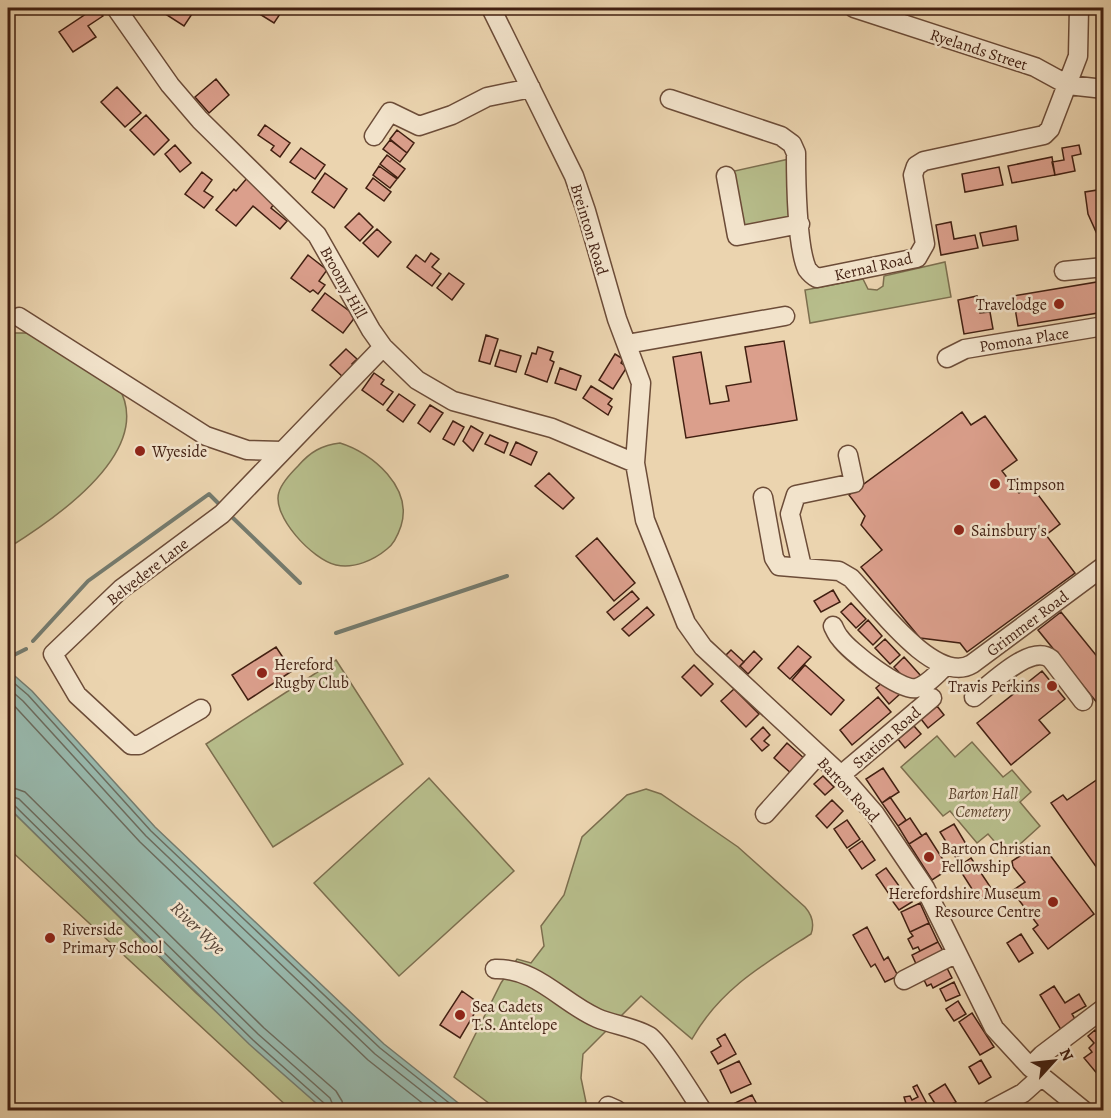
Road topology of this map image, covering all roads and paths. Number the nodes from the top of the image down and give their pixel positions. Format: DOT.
graph roads {
  1 [pos="116,8"];
  2 [pos="491,8"];
  3 [pos="854,8"];
  4 [pos="1079,8"];
  5 [pos="1068,86"];
  6 [pos="531,88"];
  7 [pos="1104,89"];
  8 [pos="670,99"];
  9 [pos="374,136"];
  10 [pos="726,176"];
  11 [pos="800,224"];
  12 [pos="1104,267"];
  13 [pos="1064,271"];
  14 [pos="785,316"];
  15 [pos="19,317"];
  16 [pos="1104,327"];
  17 [pos="627,344"];
  18 [pos="383,347"];
  19 [pos="947,358"];
  20 [pos="282,451"];
  21 [pos="848,455"];
  22 [pos="635,463"];
  23 [pos="763,497"];
  24 [pos="1104,566"];
  25 [pos="802,567"];
  26 [pos="833,626"];
  27 [pos="1009,636"];
  28 [pos="1026,657"];
  29 [pos="946,666"];
  30 [pos="974,697"];
  31 [pos="932,698"];
  32 [pos="1083,701"];
  33 [pos="201,709"];
  34 [pos="818,755"];
  35 [pos="841,775"];
  36 [pos="765,814"];
  37 [pos="957,953"];
  38 [pos="495,969"];
  39 [pos="904,980"];
  40 [pos="1104,1008"];
  41 [pos="1036,1071"];
  42 [pos="702,1110"];
  43 [pos="991,1110"];
  44 [pos="1083,1110"];
  1 -- 18 [label="street, Broomy Hill"];
  2 -- 6 [label="street, Breinton Road"];
  3 -- 5 [label="street, Ryelands Street"];
  4 -- 5 [label="street"];
  5 -- 7 [label="street, Ryelands Street"];
  5 -- 11 [label="street, Kernal Road"];
  6 -- 9 [label="street"];
  6 -- 17 [label="street, Breinton Road"];
  8 -- 11 [label="street, Kernal Road"];
  10 -- 11 [label="street"];
  12 -- 13 [label="street"];
  14 -- 17 [label="street"];
  15 -- 20 [label="street"];
  16 -- 19 [label="street, Pomona Place"];
  17 -- 22 [label="street, Breinton Road"];
  18 -- 20 [label="street, Belvedere Lane"];
  18 -- 22 [label="street, Broomy Hill"];
  20 -- 33 [label="street, Belvedere Lane"];
  21 -- 25 [label="street"];
  22 -- 34 [label="street, Barton Road"];
  23 -- 25 [label="street"];
  24 -- 27 [label="street, Grimmer Road"];
  25 -- 29 [label="street"];
  26 -- 29 [label="street"];
  27 -- 28 [label="street"];
  27 -- 29 [label="street, Grimmer Road"];
  28 -- 30 [label="street"];
  28 -- 32 [label="street"];
  31 -- 35 [label="street, Station Road"];
  34 -- 35 [label="street, Barton Road"];
  34 -- 36 [label="street"];
  35 -- 37 [label="street, Barton Road"];
  37 -- 39 [label="street"];
  37 -- 41 [label="street, Barton Road"];
  38 -- 42 [label="street"];
  40 -- 41 [label="street"];
  41 -- 43 [label="street"];
  41 -- 44 [label="street, Barton Road"];
}
